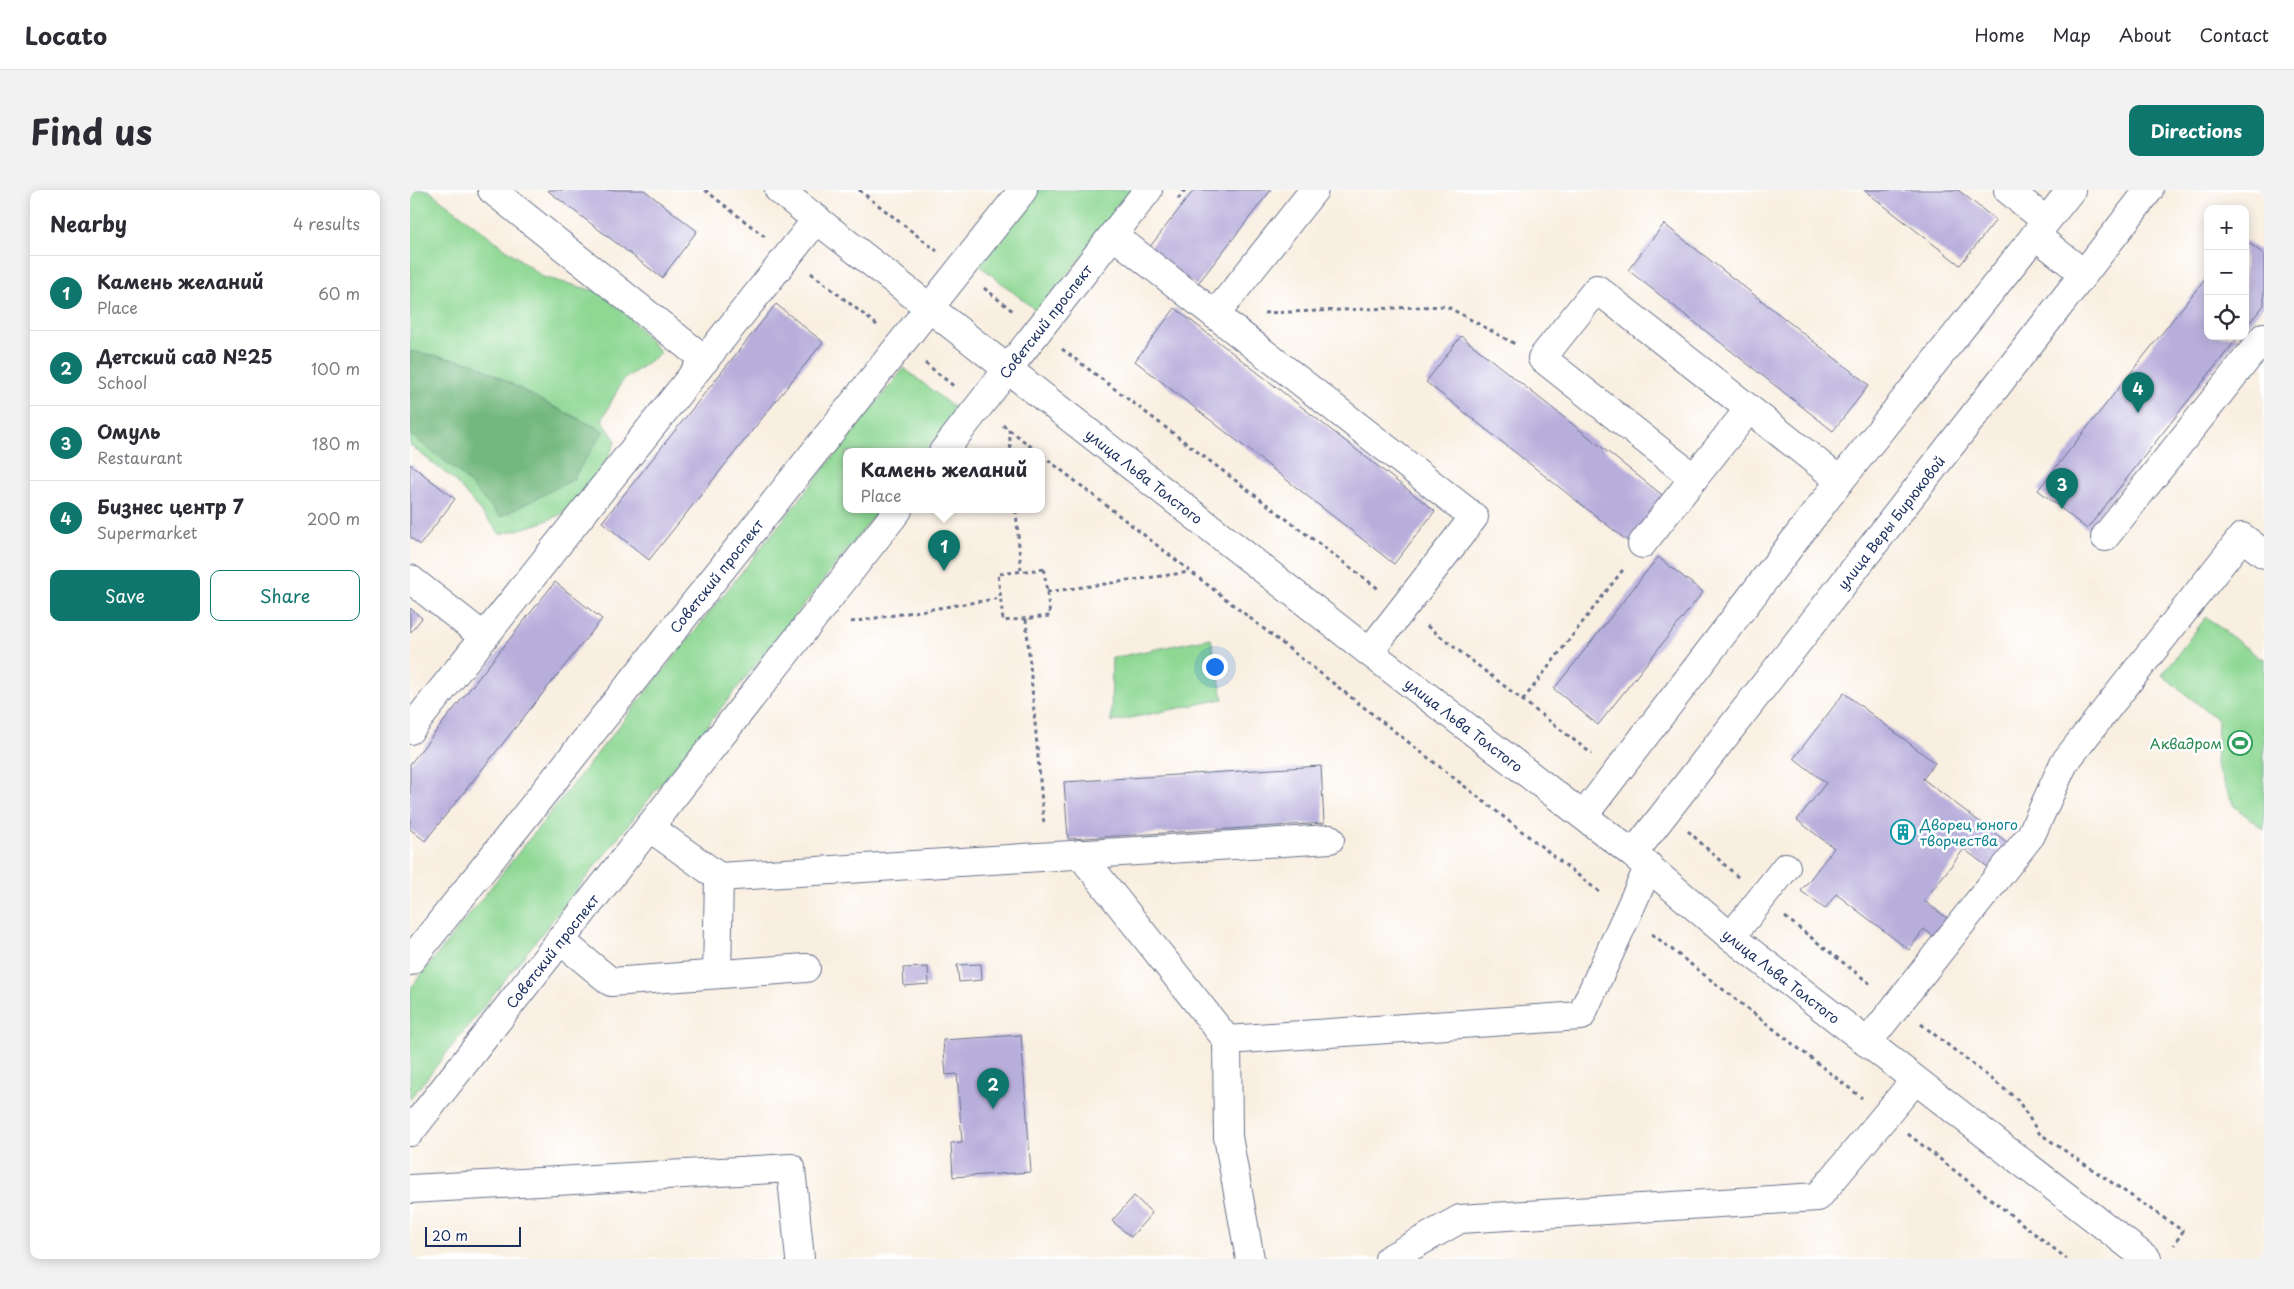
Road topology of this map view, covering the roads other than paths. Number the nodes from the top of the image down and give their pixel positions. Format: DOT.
graph roads {
  1 [pos="492,190"];
  2 [pos="779,190"];
  3 [pos="1023,190"];
  4 [pos="1148,190"];
  5 [pos="1314,190"];
  6 [pos="2008,190"];
  7 [pos="2071,190"];
  8 [pos="2149,190"];
  9 [pos="817,220"];
  10 [pos="2041,228"];
  11 [pos="1113,235"];
  12 [pos="2083,274"];
  13 [pos="930,308"];
  14 [pos="1215,315"];
  15 [pos="2264,337"];
  16 [pos="705,360"];
  17 [pos="1008,370"];
  18 [pos="1749,409"];
  19 [pos="946,448"];
  20 [pos="1694,478"];
  21 [pos="1840,481"];
  22 [pos="896,513"];
  23 [pos="2106,537"];
  24 [pos="1642,544"];
  25 [pos="2264,554"];
  26 [pos="410,579"];
  27 [pos="484,637"];
  28 [pos="1369,652"];
  29 [pos="413,720"];
  30 [pos="1584,815"];
  31 [pos="649,827"];
  32 [pos="1330,839"];
  33 [pos="1080,854"];
  34 [pos="1641,860"];
  35 [pos="1786,867"];
  36 [pos="719,877"];
  37 [pos="1731,937"];
  38 [pos="560,940"];
  39 [pos="410,961"];
  40 [pos="806,968"];
  41 [pos="717,974"];
  42 [pos="1227,1040"];
  43 [pos="1868,1043"];
  44 [pos="1915,1080"];
  45 [pos="410,1132"];
  46 [pos="410,1189"];
  47 [pos="2159,1254"];
  48 [pos="800,1259"];
  49 [pos="1250,1259"];
  50 [pos="1389,1259"];
  1 -- 16 [label="street"];
  2 -- 9 [label="street, улица Льва Толстого"];
  3 -- 13 [label="street, Советский проспект"];
  4 -- 11 [label="street, Советский проспект"];
  5 -- 14 [label="street"];
  6 -- 10 [label="street"];
  7 -- 10 [label="street"];
  8 -- 12 [label="street, улица Веры Бирюковой"];
  9 -- 13 [label="street, улица Льва Толстого"];
  9 -- 16 [label="street"];
  10 -- 12 [label="street"];
  10 -- 21 [label="street"];
  11 -- 14 [label="street"];
  11 -- 17 [label="street, Советский проспект"];
  12 -- 34 [label="street, улица Веры Бирюковой"];
  13 -- 17 [label="street, улица Льва Толстого"];
  13 -- 39 [label="street, Советский проспект"];
  14 -- 28 [label="street"];
  15 -- 23 [label="street"];
  16 -- 27 [label="street"];
  17 -- 19 [label="street, Советский проспект"];
  17 -- 28 [label="street, улица Льва Толстого"];
  18 -- 20 [label="street"];
  18 -- 20 [label="street"];
  18 -- 21 [label="street"];
  20 -- 24 [label="street"];
  21 -- 30 [label="street"];
  22 -- 31 [label="street, Советский проспект"];
  25 -- 43 [label="street"];
  26 -- 27 [label="street"];
  27 -- 29 [label="street"];
  28 -- 30 [label="street, улица Льва Толстого"];
  30 -- 34 [label="street, улица Льва Толстого"];
  31 -- 36 [label="street"];
  31 -- 38 [label="street, Советский проспект"];
  32 -- 33 [label="street"];
  33 -- 36 [label="street"];
  33 -- 42 [label="street"];
  34 -- 37 [label="street, улица Льва Толстого"];
  34 -- 42 [label="street, улица Веры Бирюковой"];
  35 -- 37 [label="street"];
  36 -- 41 [label="street"];
  37 -- 43 [label="street, улица Льва Толстого"];
  38 -- 41 [label="street"];
  38 -- 45 [label="street, Советский проспект"];
  40 -- 41 [label="street"];
  42 -- 49 [label="street"];
  43 -- 44 [label="street, улица Льва Толстого"];
  44 -- 47 [label="street, улица Льва Толстого"];
  44 -- 50 [label="street"];
  46 -- 48 [label="street"];
}
